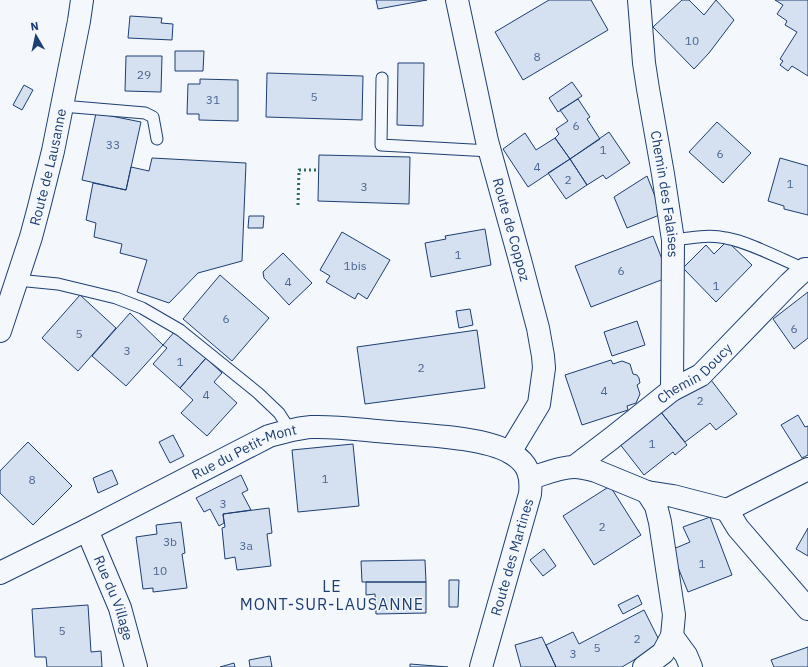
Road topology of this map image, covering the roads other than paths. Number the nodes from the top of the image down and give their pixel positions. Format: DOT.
graph roads {
  1 [pos="82,0"];
  2 [pos="457,0"];
  3 [pos="639,0"];
  4 [pos="382,78"];
  5 [pos="62,106"];
  6 [pos="157,139"];
  7 [pos="490,151"];
  8 [pos="673,240"];
  9 [pos="806,269"];
  10 [pos="17,280"];
  11 [pos="0,330"];
  12 [pos="672,390"];
  13 [pos="290,430"];
  14 [pos="510,452"];
  15 [pos="574,467"];
  16 [pos="808,469"];
  17 [pos="531,478"];
  18 [pos="647,492"];
  19 [pos="727,510"];
  20 [pos="87,530"];
  21 [pos="0,573"];
  22 [pos="808,609"];
  23 [pos="672,636"];
  24 [pos="136,667"];
  25 [pos="481,667"];
  26 [pos="644,667"];
  27 [pos="691,667"];
  1 -- 5 [label="street, Route de Lausanne"];
  2 -- 7 [label="street, Route de Coppoz"];
  3 -- 8 [label="street, Chemin des Falaises"];
  4 -- 7 [label="lane"];
  5 -- 6 [label="lane"];
  5 -- 10 [label="street, Route de Lausanne"];
  7 -- 14 [label="street, Route de Coppoz"];
  8 -- 9 [label="lane"];
  8 -- 12 [label="street, Chemin des Falaises"];
  9 -- 12 [label="street, Chemin Doucy"];
  10 -- 11 [label="street, Route de Lausanne"];
  10 -- 13 [label="lane"];
  12 -- 15 [label="street, Chemin Doucy"];
  13 -- 14 [label="street, Rue du Petit-Mont"];
  13 -- 20 [label="street, Rue du Petit-Mont"];
  14 -- 17 [label="street, Route des Martines"];
  15 -- 17 [label="street"];
  15 -- 18 [label="street"];
  16 -- 19 [label="street"];
  17 -- 25 [label="street, Route des Martines"];
  18 -- 19 [label="street"];
  18 -- 23 [label="street"];
  19 -- 22 [label="street"];
  20 -- 21 [label="street, Rue du Petit-Mont"];
  20 -- 24 [label="street, Rue du Village"];
  23 -- 26 [label="street"];
  23 -- 27 [label="street"];
}
